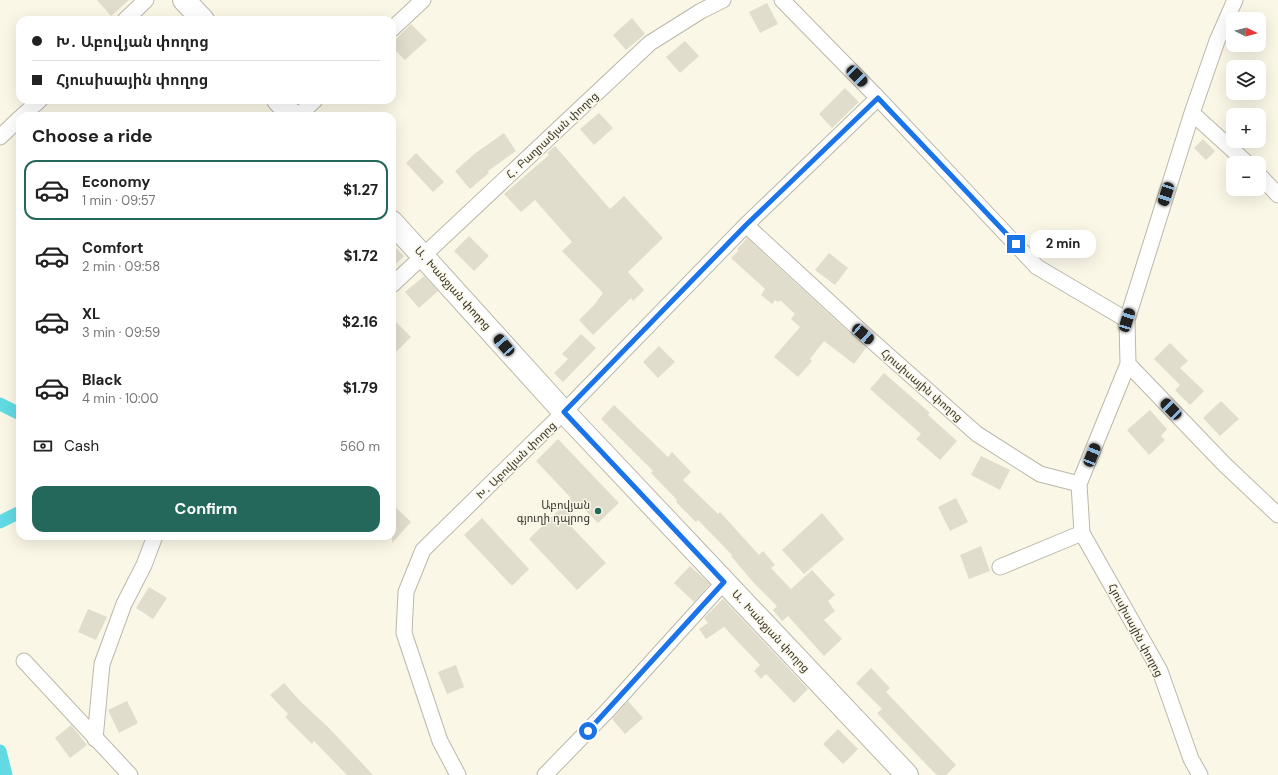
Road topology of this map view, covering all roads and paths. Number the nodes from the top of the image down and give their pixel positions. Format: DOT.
graph roads {
  1 [pos="146,0"];
  2 [pos="184,0"];
  3 [pos="423,0"];
  4 [pos="723,0"];
  5 [pos="782,0"];
  6 [pos="1235,0"];
  7 [pos="129,16"];
  8 [pos="198,16"];
  9 [pos="396,25"];
  10 [pos="878,98"];
  11 [pos="36,104"];
  12 [pos="282,104"];
  13 [pos="311,104"];
  14 [pos="26,112"];
  15 [pos="289,112"];
  16 [pos="302,112"];
  17 [pos="1192,113"];
  18 [pos="16,122"];
  19 [pos="0,137"];
  20 [pos="1239,156"];
  21 [pos="1266,182"];
  22 [pos="1278,195"];
  23 [pos="746,225"];
  24 [pos="396,226"];
  25 [pos="424,256"];
  26 [pos="396,281"];
  27 [pos="1127,320"];
  28 [pos="1128,364"];
  29 [pos="564,412"];
  30 [pos="1079,484"];
  31 [pos="1278,515"];
  32 [pos="1082,533"];
  33 [pos="153,540"];
  34 [pos="1000,567"];
  35 [pos="724,582"];
  36 [pos="24,660"];
  37 [pos="95,739"];
  38 [pos="130,775"];
  39 [pos="458,775"];
  40 [pos="545,775"];
  41 [pos="907,775"];
  42 [pos="1200,775"];
  1 -- 7 [label="street"];
  2 -- 8 [label="street"];
  3 -- 9 [label="street"];
  4 -- 25 [label="street, Հ․ Բաղրամյան փողոց"];
  5 -- 10 [label="street"];
  6 -- 17 [label="street, Հյուսիսային փողոց"];
  10 -- 23 [label="street, Խ․ Աբովյան փողոց"];
  10 -- 27 [label="street"];
  11 -- 14 [label="street"];
  12 -- 15 [label="street"];
  13 -- 16 [label="street"];
  17 -- 20 [label="street"];
  17 -- 27 [label="street, Հյուսիսային փողոց"];
  18 -- 19 [label="street"];
  21 -- 22 [label="street"];
  23 -- 29 [label="street, Խ․ Աբովյան փողոց"];
  23 -- 30 [label="street, Հյուսիսային փողոց"];
  24 -- 25 [label="street, Ա․ Խանջյան փողոց"];
  25 -- 26 [label="street, Հ․ Բաղրամյան փողոց"];
  25 -- 29 [label="street, Ա․ Խանջյան փողոց"];
  27 -- 28 [label="street, Հյուսիսային փողոց"];
  28 -- 30 [label="street, Հյուսիսային փողոց"];
  28 -- 31 [label="street"];
  29 -- 35 [label="street, Ա․ Խանջյան փողոց"];
  29 -- 39 [label="street, Խ․ Աբովյան փողոց"];
  30 -- 32 [label="street, Հյուսիսային փողոց"];
  32 -- 34 [label="street"];
  32 -- 42 [label="street, Հյուսիսային փողոց"];
  33 -- 37 [label="street"];
  35 -- 40 [label="street"];
  35 -- 41 [label="street, Ա․ Խանջյան փողոց"];
  36 -- 37 [label="street"];
  37 -- 38 [label="street"];
}
